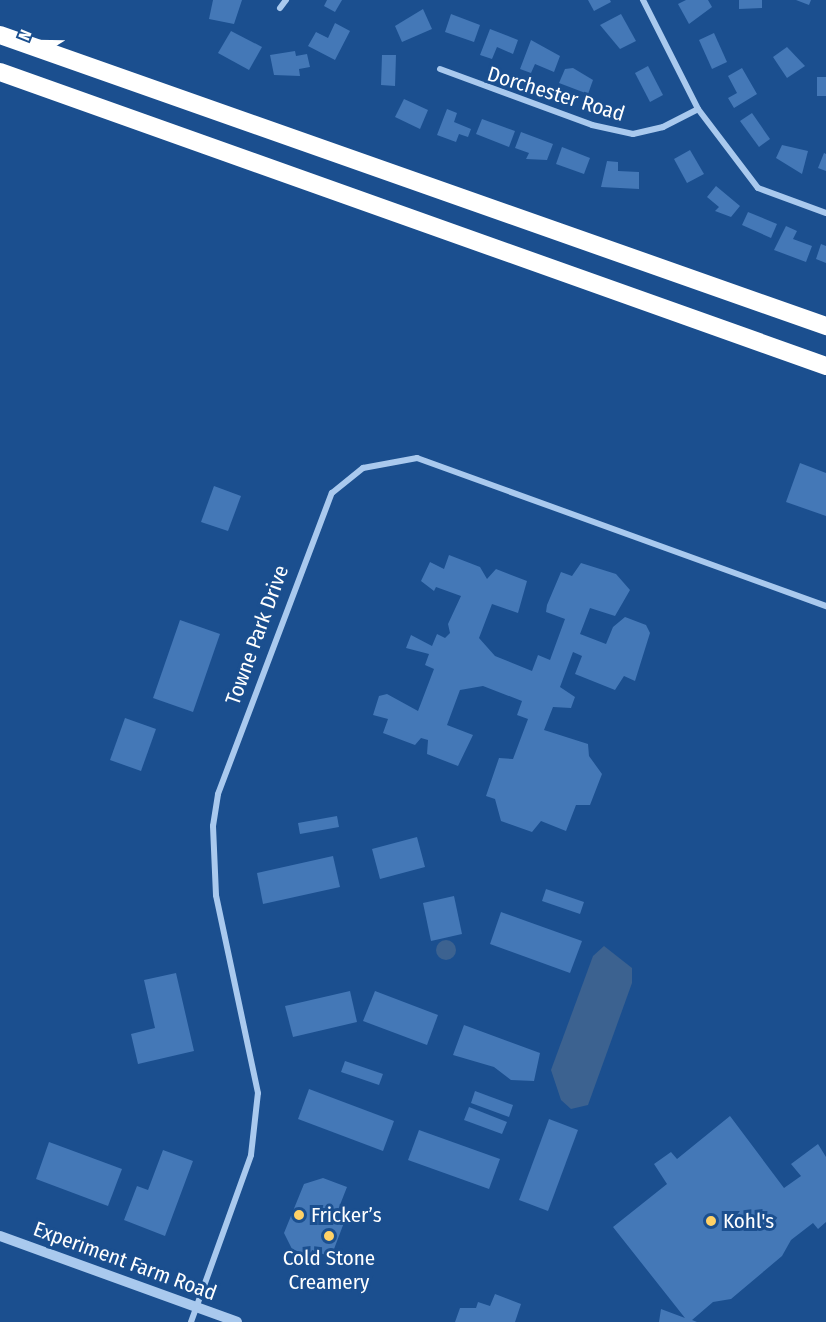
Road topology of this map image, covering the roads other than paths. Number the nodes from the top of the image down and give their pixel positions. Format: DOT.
graph roads {
  1 [pos="286,0"];
  2 [pos="643,0"];
  3 [pos="280,8"];
  4 [pos="0,35"];
  5 [pos="440,69"];
  6 [pos="0,72"];
  7 [pos="698,109"];
  8 [pos="826,213"];
  9 [pos="826,326"];
  10 [pos="826,366"];
  11 [pos="826,606"];
  12 [pos="0,1236"];
  13 [pos="197,1306"];
  14 [pos="191,1322"];
  15 [pos="237,1322"];
  1 -- 3 [label="street"];
  2 -- 7 [label="street"];
  4 -- 9 [label="highway"];
  5 -- 7 [label="street, Dorchester Road"];
  6 -- 10 [label="highway"];
  7 -- 8 [label="street"];
  11 -- 13 [label="street, Towne Park Drive"];
  12 -- 13 [label="street, Experiment Farm Road"];
  13 -- 14 [label="street, Towne Park Drive"];
  13 -- 15 [label="street, Experiment Farm Road"];
}
